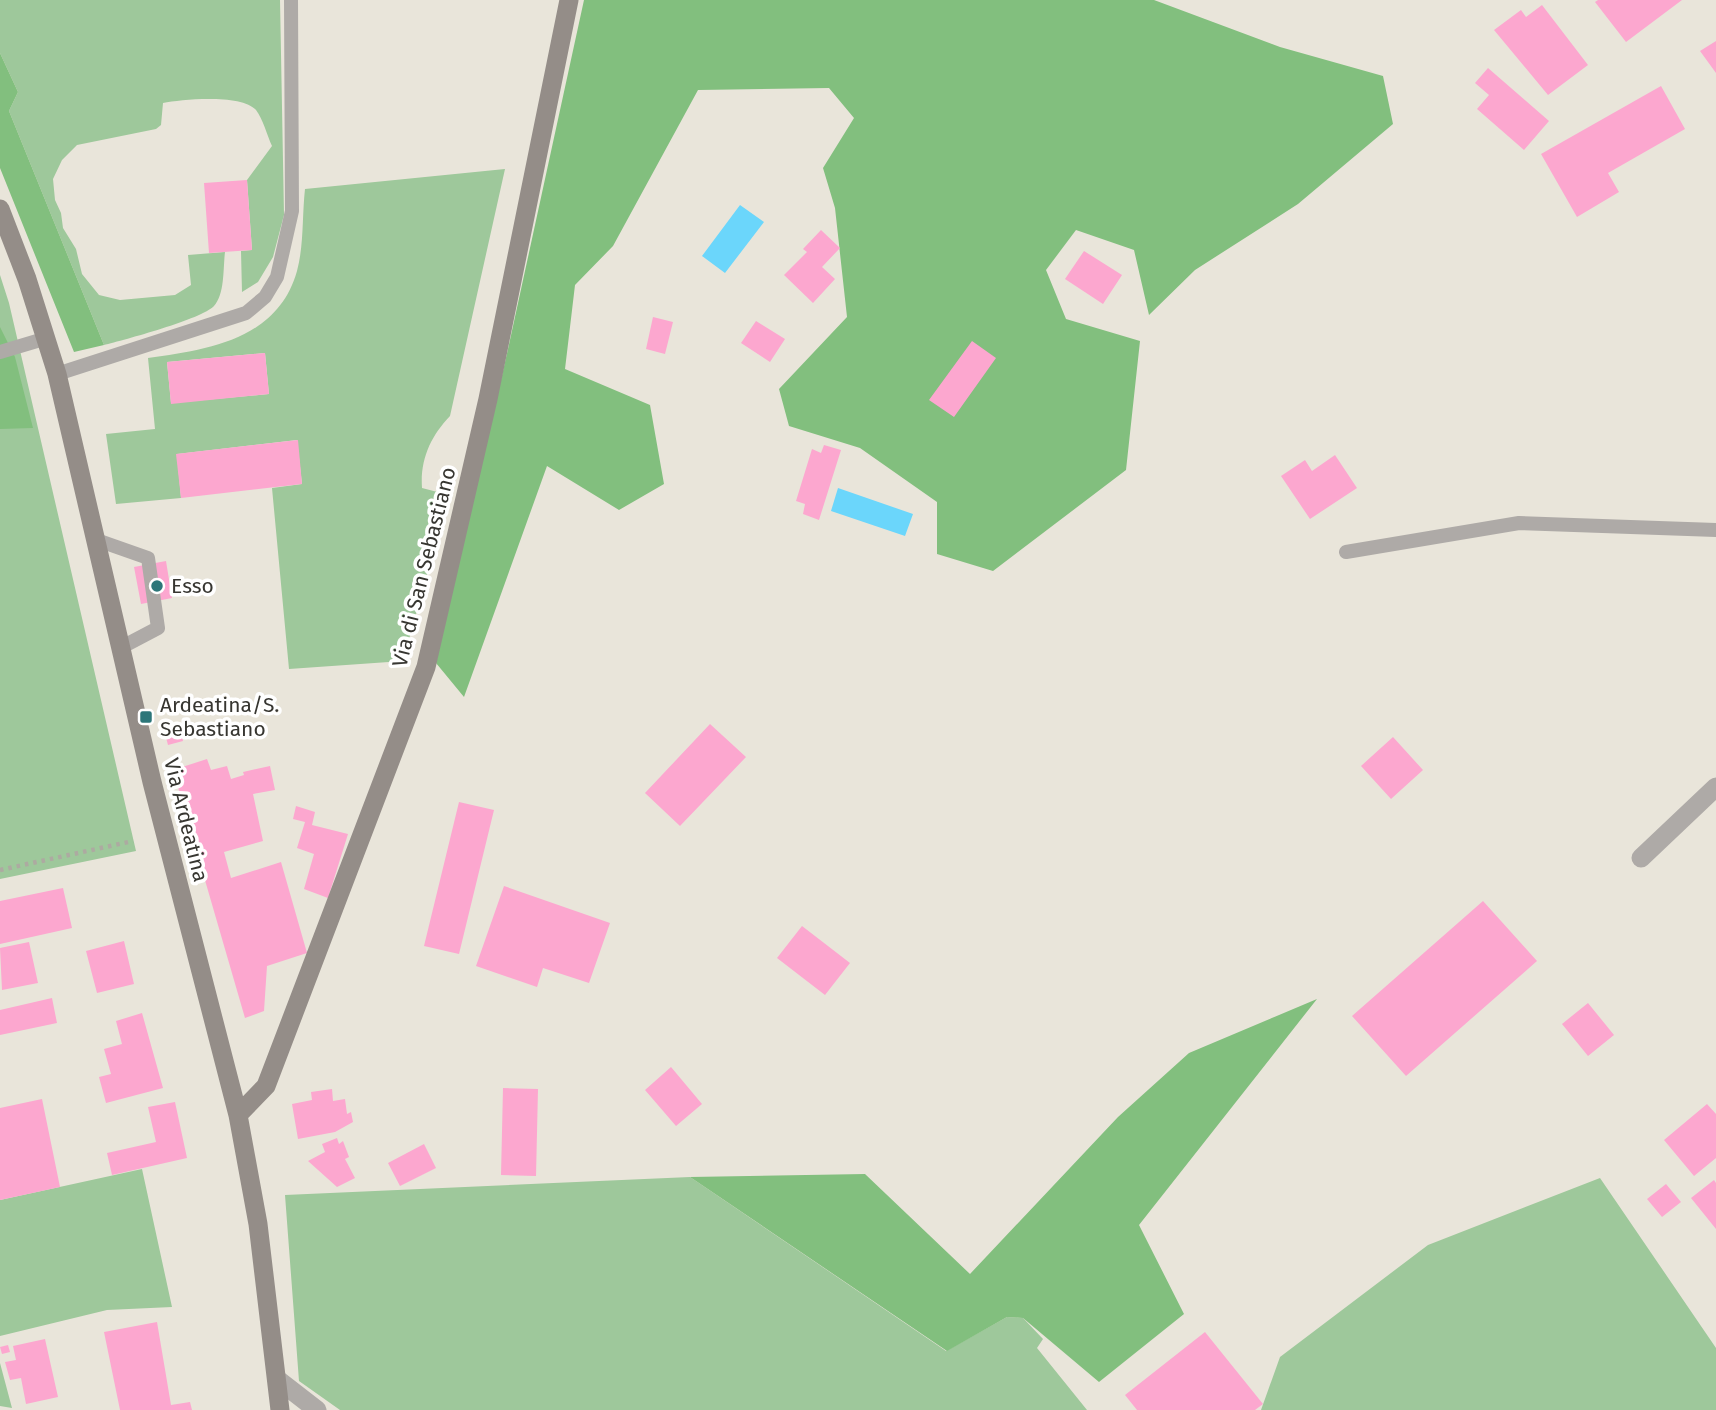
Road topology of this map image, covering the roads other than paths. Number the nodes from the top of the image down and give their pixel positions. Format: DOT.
graph roads {
  1 [pos="291,0"];
  2 [pos="569,0"];
  3 [pos="0,209"];
  4 [pos="47,338"];
  5 [pos="0,352"];
  6 [pos="57,374"];
  7 [pos="1716,530"];
  8 [pos="94,539"];
  9 [pos="1346,552"];
  10 [pos="120,648"];
  11 [pos="1716,786"];
  12 [pos="1641,859"];
  13 [pos="239,1115"];
  14 [pos="276,1378"];
  15 [pos="280,1410"];
  16 [pos="317,1410"];
  1 -- 6 [label="lane"];
  2 -- 13 [label="main road, Via di San Sebastiano"];
  3 -- 4 [label="main road, Via Ardeatina"];
  4 -- 5 [label="lane"];
  4 -- 6 [label="main road, Via Ardeatina"];
  6 -- 8 [label="main road, Via Ardeatina"];
  7 -- 9 [label="lane"];
  8 -- 10 [label="main road, Via Ardeatina"];
  8 -- 10 [label="lane"];
  10 -- 13 [label="main road, Via Ardeatina"];
  11 -- 12 [label="street"];
  13 -- 14 [label="main road, Via Ardeatina"];
  14 -- 15 [label="main road, Via Ardeatina"];
  14 -- 16 [label="street"];
}
